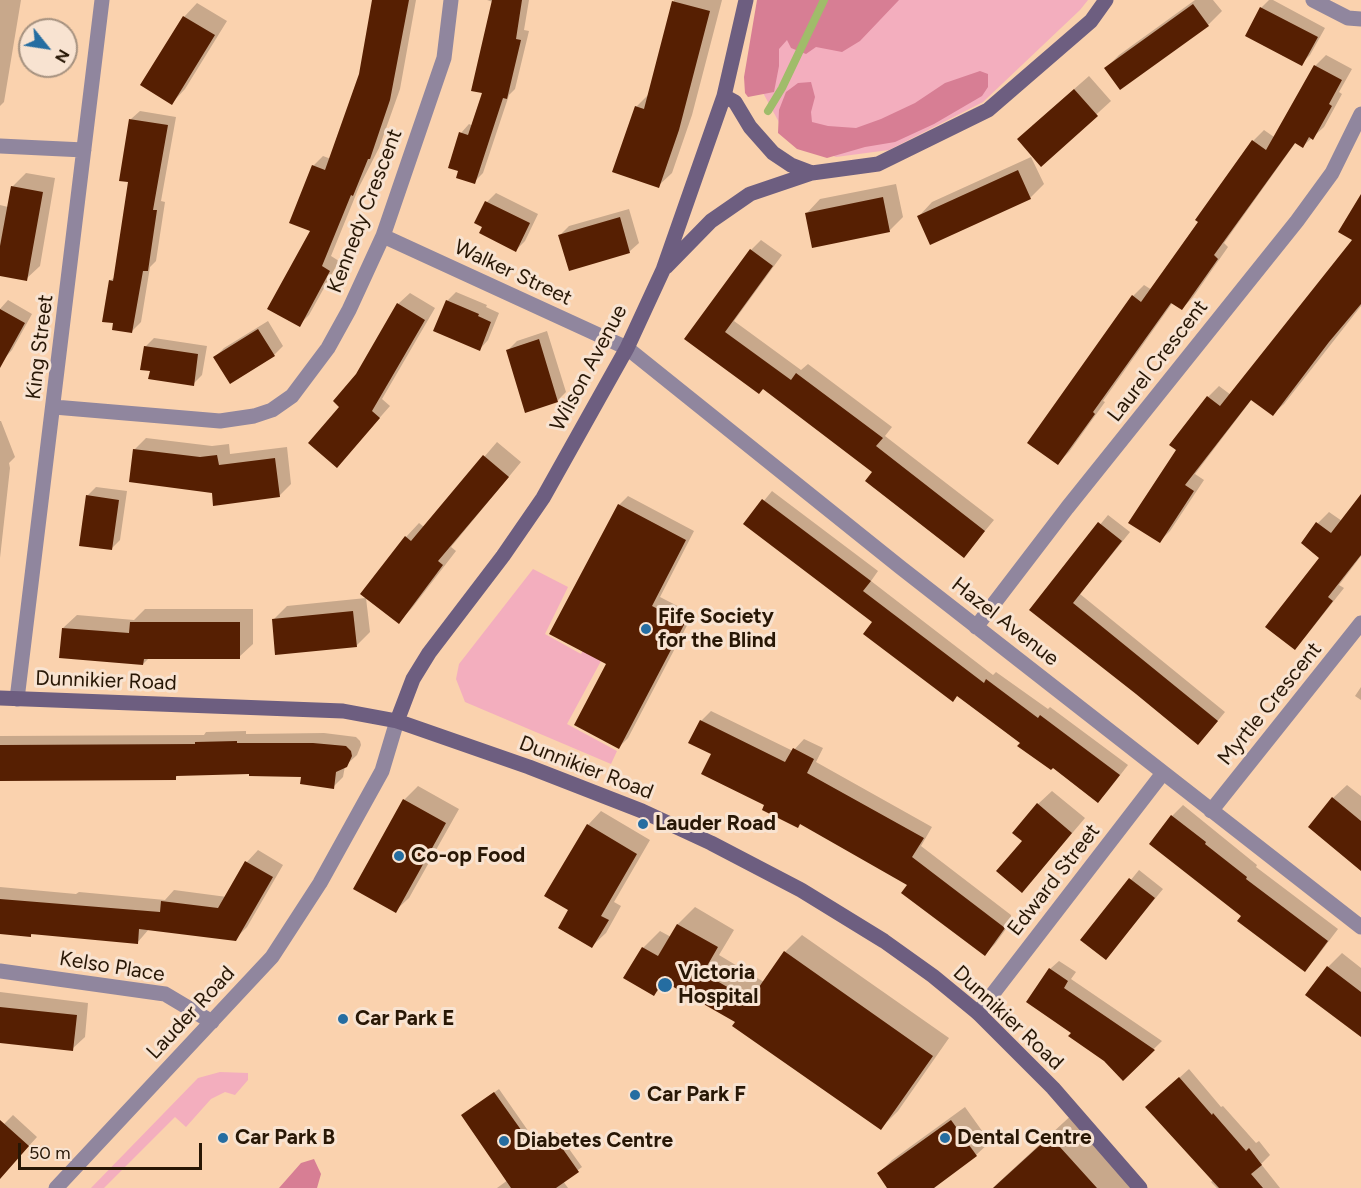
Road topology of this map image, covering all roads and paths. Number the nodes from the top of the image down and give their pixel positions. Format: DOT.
graph roads {
  1 [pos="102,0"];
  2 [pos="451,0"];
  3 [pos="746,0"];
  4 [pos="1106,0"];
  5 [pos="1313,0"];
  6 [pos="1361,19"];
  7 [pos="724,96"];
  8 [pos="1361,114"];
  9 [pos="0,146"];
  10 [pos="84,150"];
  11 [pos="812,173"];
  12 [pos="382,236"];
  13 [pos="663,270"];
  14 [pos="627,348"];
  15 [pos="54,407"];
  16 [pos="1361,623"];
  17 [pos="976,627"];
  18 [pos="0,698"];
  19 [pos="17,699"];
  20 [pos="397,721"];
  21 [pos="1163,773"];
  22 [pos="1211,811"];
  23 [pos="1361,927"];
  24 [pos="0,971"];
  25 [pos="978,1013"];
  26 [pos="212,1022"];
  27 [pos="56,1188"];
  28 [pos="1140,1188"];
  1 -- 10 [label="street, King Street"];
  2 -- 12 [label="street, Kennedy Crescent"];
  3 -- 7 [label="street, Wilson Avenue"];
  4 -- 11 [label="street"];
  5 -- 6 [label="street"];
  7 -- 11 [label="street"];
  7 -- 13 [label="street, Wilson Avenue"];
  8 -- 17 [label="street, Laurel Crescent"];
  9 -- 10 [label="street"];
  10 -- 15 [label="street, King Street"];
  11 -- 13 [label="street"];
  12 -- 14 [label="street, Walker Street"];
  12 -- 15 [label="street, Kennedy Crescent"];
  13 -- 14 [label="street, Wilson Avenue"];
  14 -- 17 [label="street, Hazel Avenue"];
  14 -- 20 [label="street, Wilson Avenue"];
  15 -- 19 [label="street, King Street"];
  16 -- 22 [label="street, Myrtle Crescent"];
  17 -- 21 [label="street, Hazel Avenue"];
  18 -- 19 [label="street, Dunnikier Road"];
  19 -- 20 [label="street, Dunnikier Road"];
  20 -- 25 [label="street, Dunnikier Road"];
  20 -- 26 [label="street, Lauder Road"];
  21 -- 22 [label="street, Hazel Avenue"];
  21 -- 25 [label="street, Edward Street"];
  22 -- 23 [label="street, Hazel Avenue"];
  24 -- 26 [label="street, Kelso Place"];
  25 -- 28 [label="street, Dunnikier Road"];
  26 -- 27 [label="street, Lauder Road"];
}
